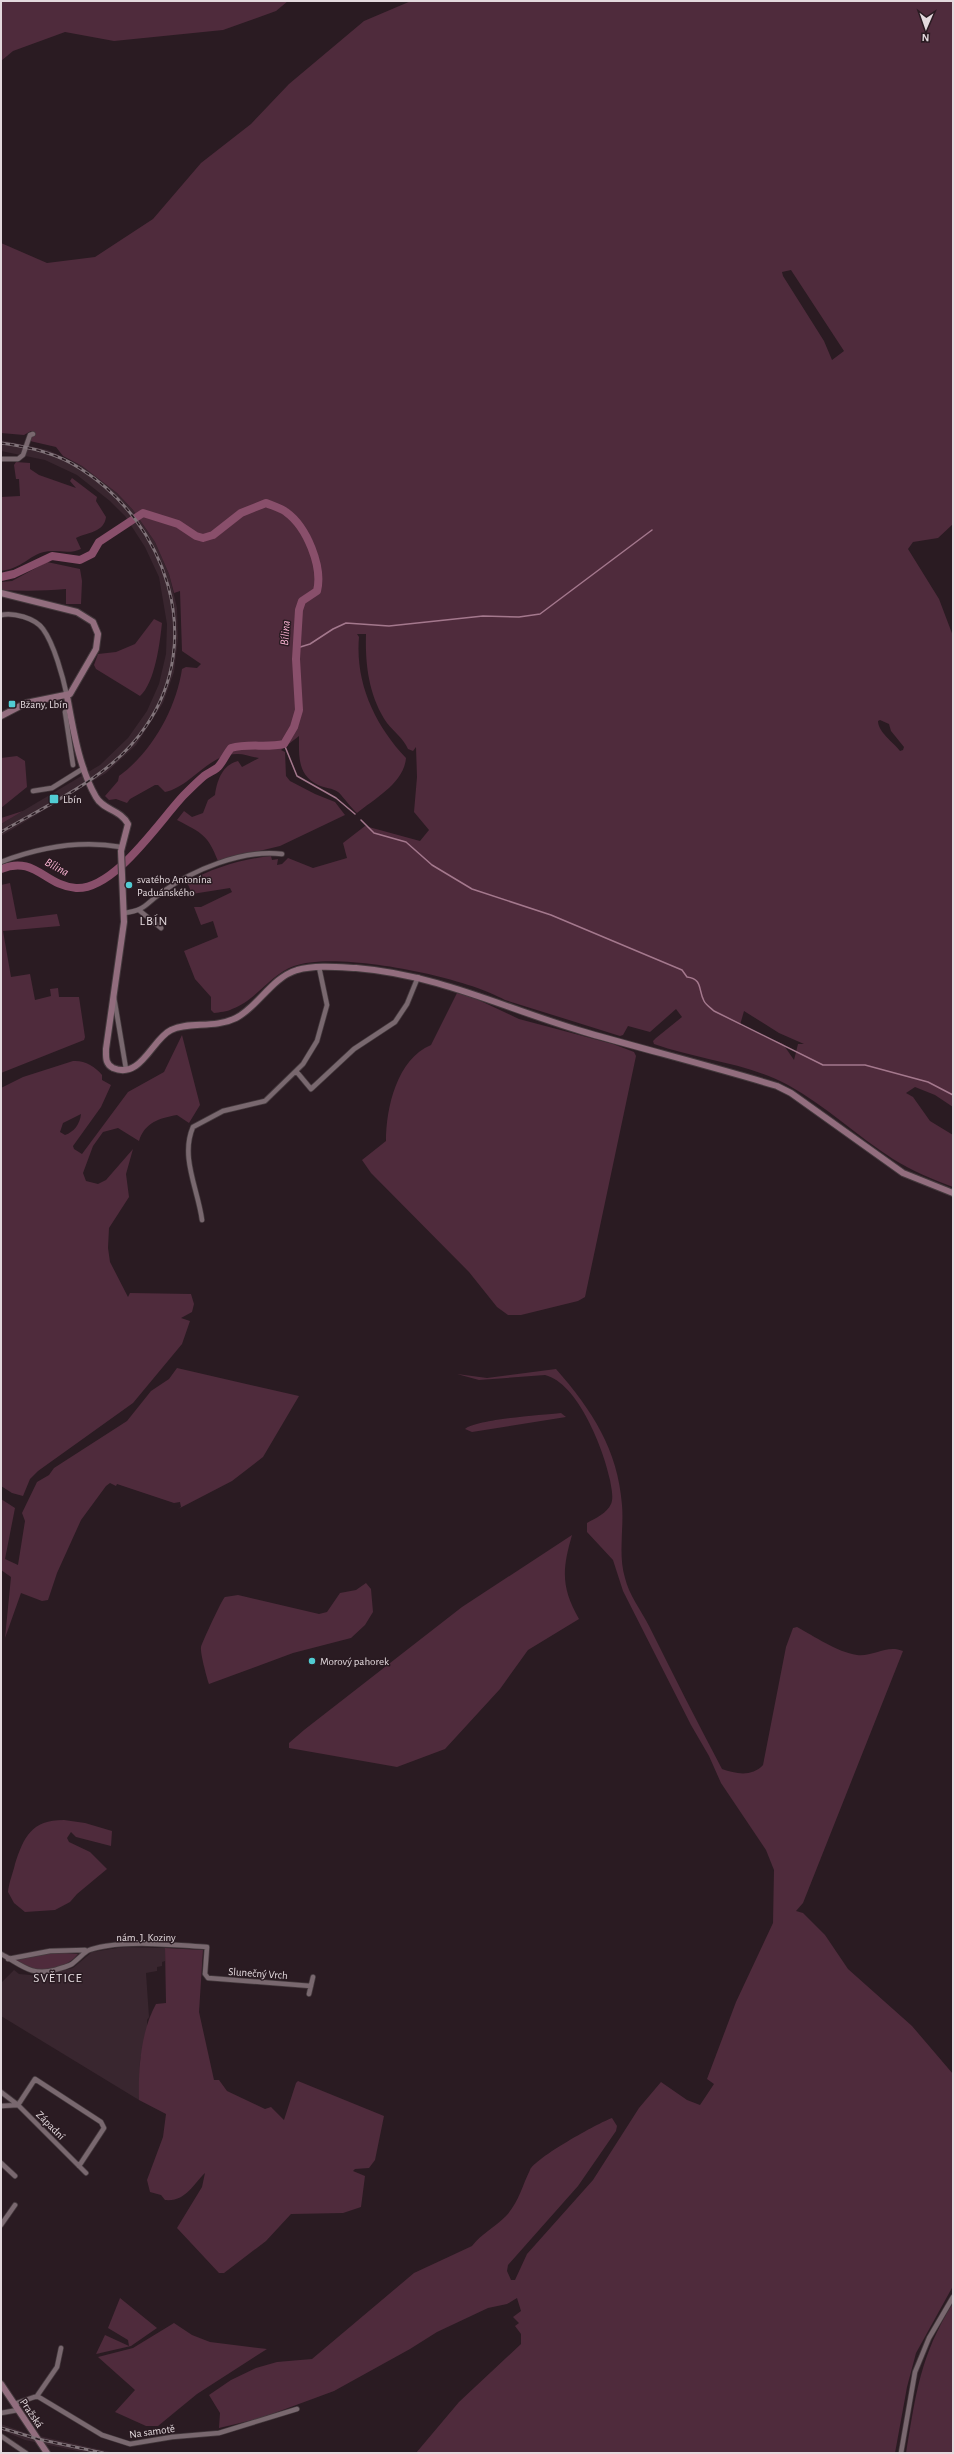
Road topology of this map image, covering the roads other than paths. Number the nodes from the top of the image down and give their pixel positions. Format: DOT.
graph roads {
  1 [pos="33,434"];
  2 [pos="1,459"];
  3 [pos="1,593"];
  4 [pos="1,616"];
  5 [pos="67,696"];
  6 [pos="69,707"];
  7 [pos="1,716"];
  8 [pos="73,766"];
  9 [pos="84,768"];
  10 [pos="33,791"];
  11 [pos="121,847"];
  12 [pos="282,854"];
  13 [pos="1,862"];
  14 [pos="140,911"];
  15 [pos="124,913"];
  16 [pos="161,928"];
  17 [pos="319,968"];
  18 [pos="418,977"];
  19 [pos="113,995"];
  20 [pos="126,1069"];
  21 [pos="296,1071"];
  22 [pos="953,1193"];
  23 [pos="202,1220"];
  24 [pos="85,1950"];
  25 [pos="1,1954"];
  26 [pos="8,1959"];
  27 [pos="206,1975"];
  28 [pos="313,1977"];
  29 [pos="311,1986"];
  30 [pos="309,1994"];
  31 [pos="1,2092"];
  32 [pos="18,2105"];
  33 [pos="1,2106"];
  34 [pos="1,2163"];
  35 [pos="79,2166"];
  36 [pos="86,2173"];
  37 [pos="15,2176"];
  38 [pos="15,2205"];
  39 [pos="1,2225"];
  40 [pos="953,2297"];
  41 [pos="61,2348"];
  42 [pos="1,2384"];
  43 [pos="37,2396"];
  44 [pos="14,2404"];
  45 [pos="297,2409"];
  46 [pos="18,2410"];
  47 [pos="1,2413"];
  48 [pos="1,2436"];
  49 [pos="26,2453"];
  50 [pos="47,2453"];
  51 [pos="901,2453"];
  1 -- 2 [label="street"];
  3 -- 5 [label="street"];
  4 -- 5 [label="street"];
  5 -- 6 [label="street"];
  5 -- 7 [label="street"];
  6 -- 8 [label="street"];
  6 -- 9 [label="street"];
  9 -- 10 [label="street"];
  9 -- 11 [label="street"];
  11 -- 13 [label="street"];
  11 -- 15 [label="street"];
  12 -- 14 [label="street"];
  14 -- 15 [label="street"];
  14 -- 16 [label="street"];
  15 -- 19 [label="street"];
  17 -- 18 [label="street"];
  17 -- 20 [label="street"];
  17 -- 21 [label="street"];
  18 -- 21 [label="street"];
  18 -- 22 [label="street"];
  19 -- 20 [label="street"];
  19 -- 20 [label="street"];
  21 -- 23 [label="street"];
  24 -- 26 [label="street, nám. J. Koziny"];
  24 -- 26 [label="street"];
  24 -- 27 [label="street, nám. J. Koziny"];
  25 -- 26 [label="street"];
  27 -- 29 [label="street, Slunečný Vrch"];
  28 -- 29 [label="street"];
  29 -- 30 [label="street"];
  31 -- 32 [label="street, Západní"];
  32 -- 33 [label="street"];
  32 -- 35 [label="street, Západní"];
  32 -- 35 [label="street"];
  34 -- 37 [label="street"];
  35 -- 36 [label="street, Západní"];
  38 -- 39 [label="street"];
  40 -- 51 [label="street"];
  41 -- 43 [label="street"];
  42 -- 44 [label="street, Pražská"];
  43 -- 44 [label="street"];
  43 -- 45 [label="street, Na samotě"];
  44 -- 46 [label="street, Pražská"];
  46 -- 47 [label="street"];
  46 -- 50 [label="street, Pražská"];
  48 -- 49 [label="street"];
}
